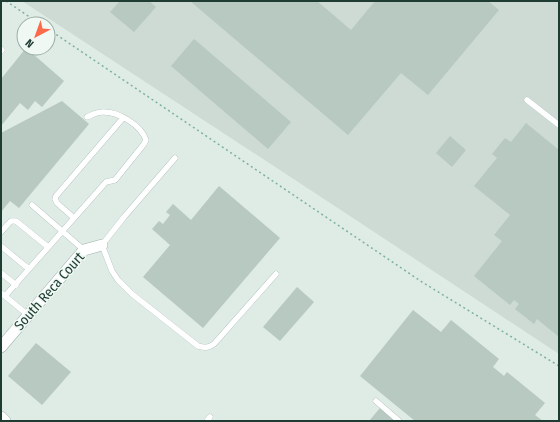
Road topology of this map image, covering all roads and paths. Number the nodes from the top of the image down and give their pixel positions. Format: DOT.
graph roads {
  1 [pos="6,1"];
  2 [pos="28,16"];
  3 [pos="56,34"];
  4 [pos="528,100"];
  5 [pos="87,117"];
  6 [pos="123,118"];
  7 [pos="559,125"];
  8 [pos="175,158"];
  9 [pos="32,204"];
  10 [pos="74,218"];
  11 [pos="63,231"];
  12 [pos="1,232"];
  13 [pos="102,245"];
  14 [pos="1,247"];
  15 [pos="48,248"];
  16 [pos="84,250"];
  17 [pos="29,270"];
  18 [pos="1,273"];
  19 [pos="276,274"];
  20 [pos="16,285"];
  21 [pos="3,295"];
  22 [pos="28,315"];
  23 [pos="1,347"];
  24 [pos="559,366"];
  25 [pos="376,401"];
  26 [pos="1,417"];
  27 [pos="5,421"];
  28 [pos="399,421"];
  1 -- 2 [label="path"];
  3 -- 24 [label="path"];
  4 -- 7 [label="lane"];
  5 -- 6 [label="lane"];
  6 -- 10 [label="lane"];
  6 -- 10 [label="lane"];
  8 -- 13 [label="lane"];
  9 -- 11 [label="lane"];
  10 -- 11 [label="lane"];
  11 -- 15 [label="lane"];
  11 -- 16 [label="lane"];
  12 -- 15 [label="lane"];
  13 -- 16 [label="street, South Reca Court"];
  13 -- 19 [label="lane"];
  14 -- 17 [label="lane"];
  15 -- 17 [label="lane"];
  16 -- 22 [label="street, South Reca Court"];
  17 -- 20 [label="lane"];
  18 -- 20 [label="lane"];
  20 -- 21 [label="lane"];
  21 -- 22 [label="lane"];
  22 -- 23 [label="street, South Reca Court"];
  25 -- 28 [label="lane"];
  26 -- 27 [label="street"];
}
